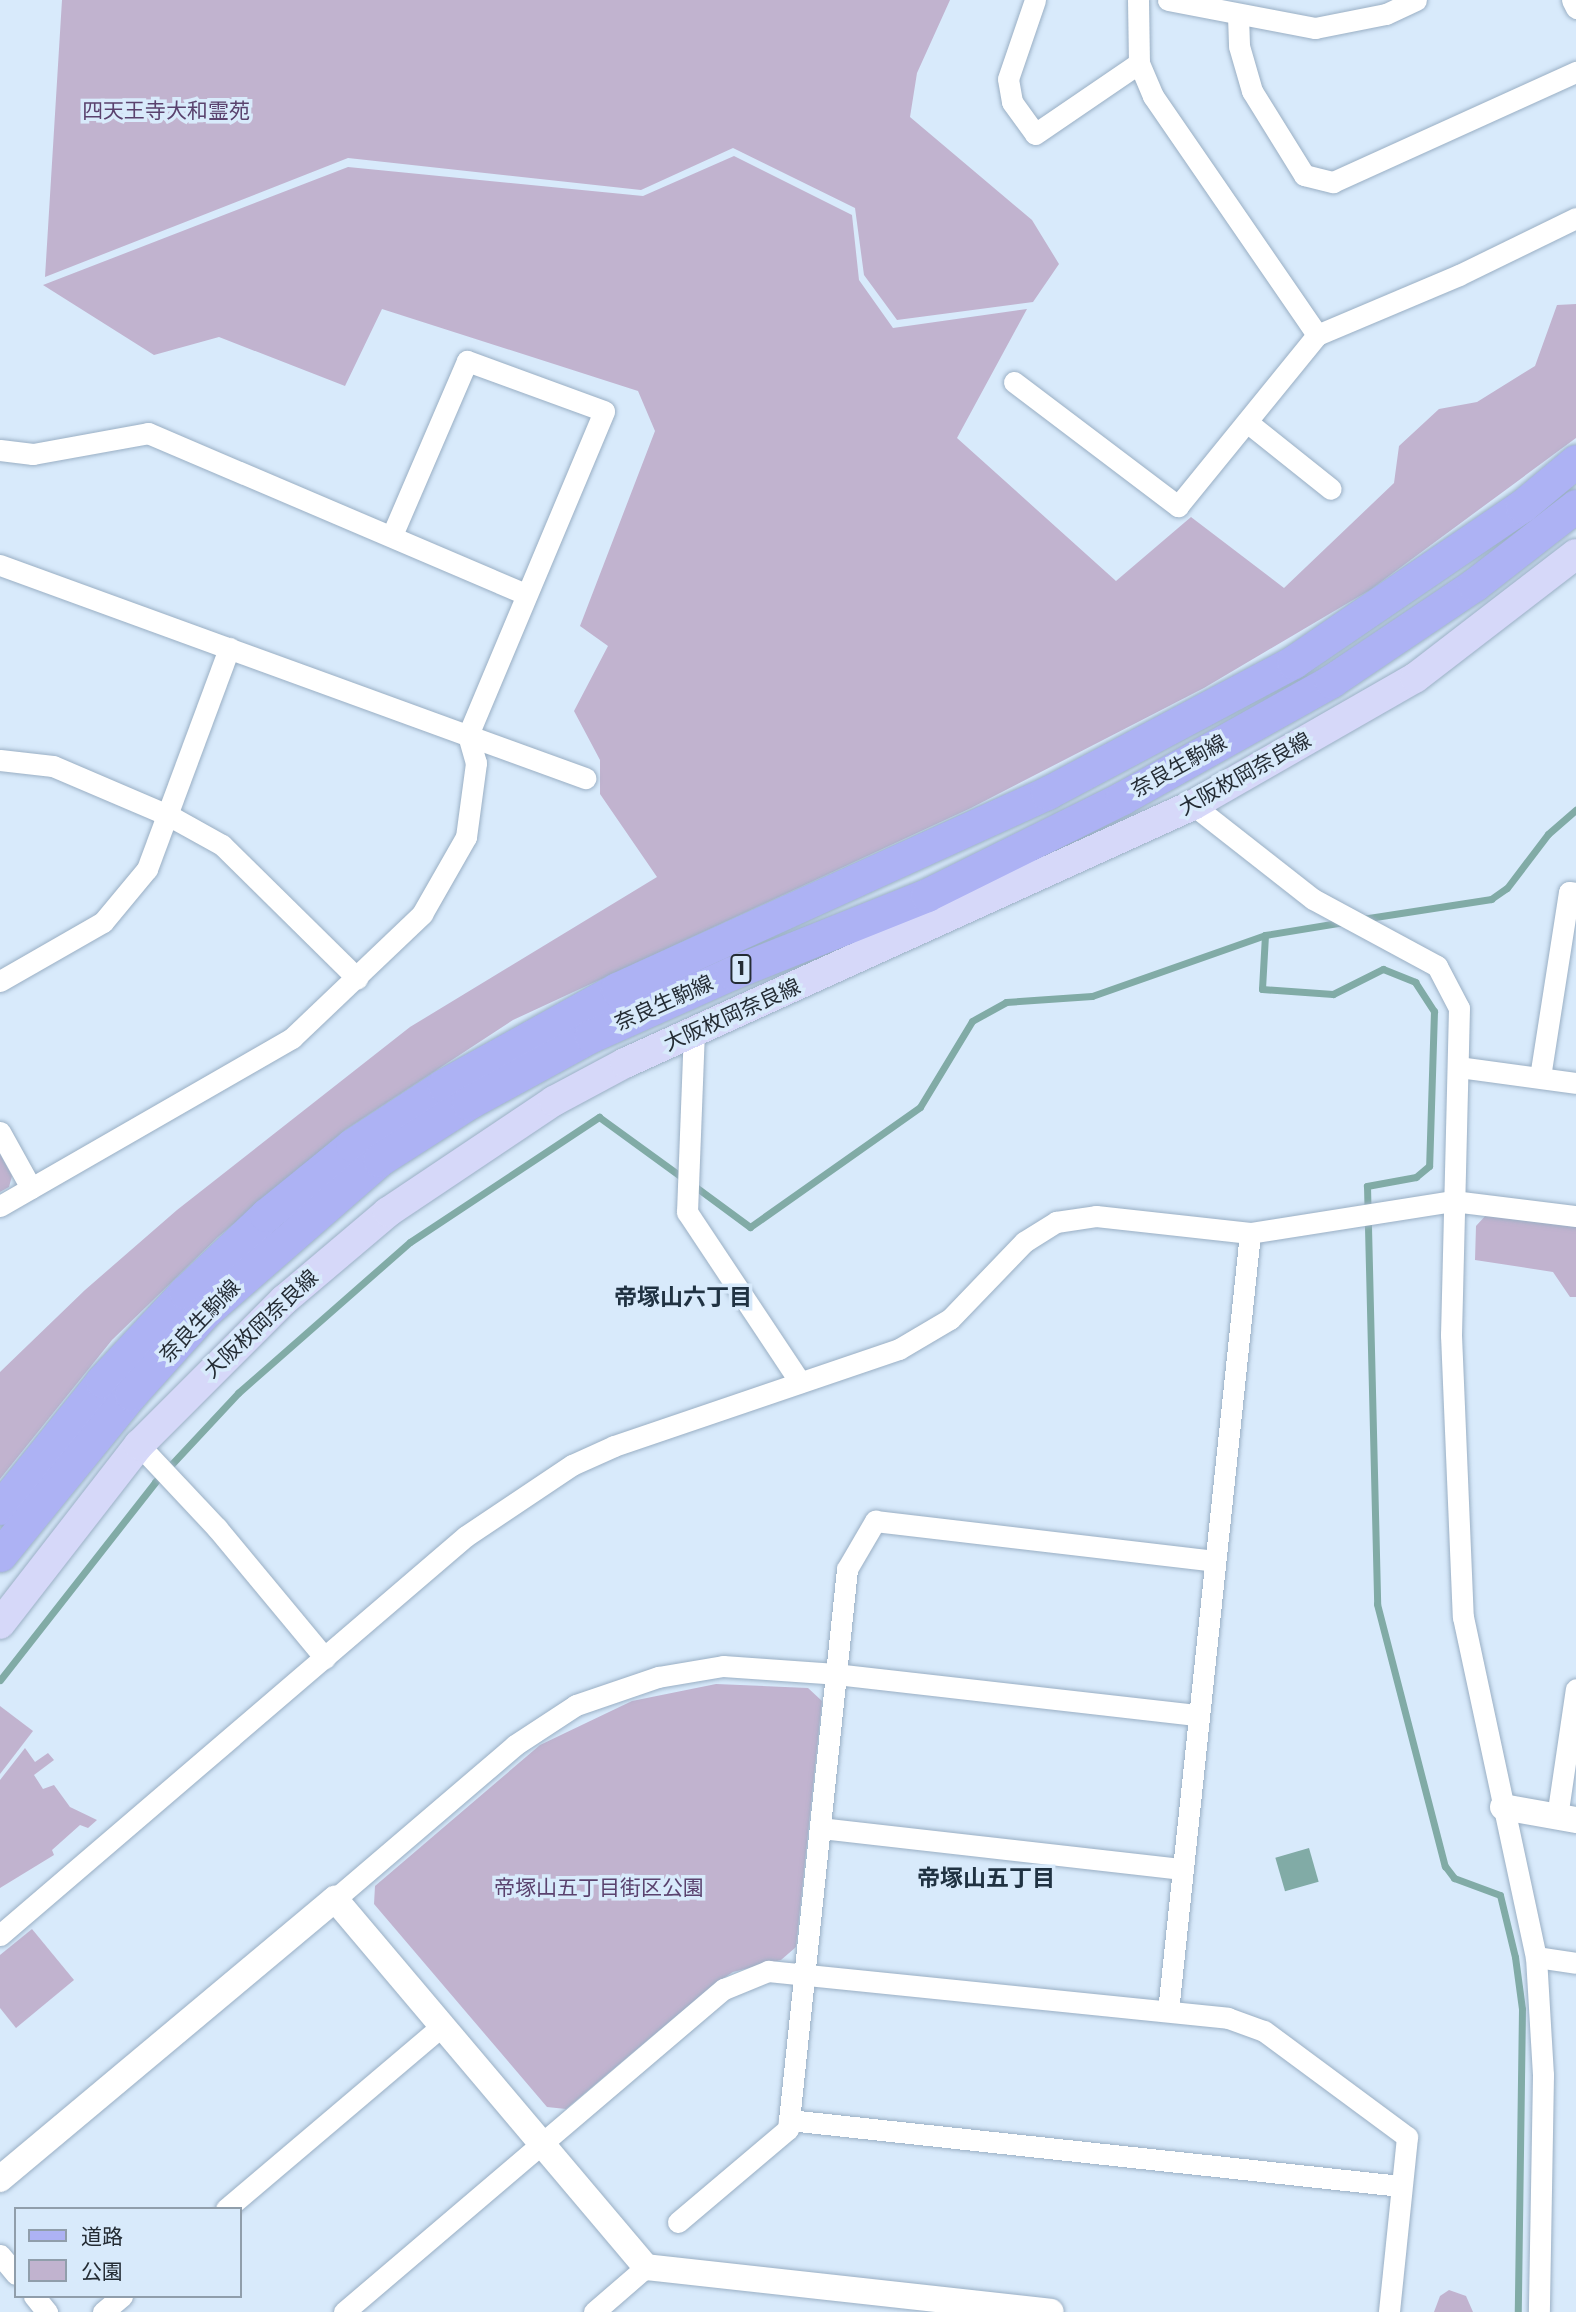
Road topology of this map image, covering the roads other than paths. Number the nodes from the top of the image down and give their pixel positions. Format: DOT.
graph roads {
  1 [pos="1035,0"];
  2 [pos="1139,0"];
  3 [pos="1168,0"];
  4 [pos="1416,0"];
  5 [pos="1572,0"];
  6 [pos="1576,8"];
  7 [pos="1238,16"];
  8 [pos="1139,63"];
  9 [pos="1576,72"];
  10 [pos="1576,218"];
  11 [pos="1317,335"];
  12 [pos="1014,382"];
  13 [pos="1247,422"];
  14 [pos="0,450"];
  15 [pos="1576,461"];
  16 [pos="1331,489"];
  17 [pos="1576,506"];
  18 [pos="392,535"];
  19 [pos="1576,554"];
  20 [pos="0,565"];
  21 [pos="525,594"];
  22 [pos="229,648"];
  23 [pos="468,735"];
  24 [pos="0,760"];
  25 [pos="585,778"];
  26 [pos="1193,805"];
  27 [pos="168,815"];
  28 [pos="1576,893"];
  29 [pos="357,978"];
  30 [pos="0,981"];
  31 [pos="694,1030"];
  32 [pos="1459,1067"];
  33 [pos="1540,1077"];
  34 [pos="1576,1083"];
  35 [pos="0,1132"];
  36 [pos="31,1188"];
  37 [pos="1453,1201"];
  38 [pos="0,1206"];
  39 [pos="1576,1216"];
  40 [pos="1250,1233"];
  41 [pos="800,1382"];
  42 [pos="139,1445"];
  43 [pos="0,1508"];
  44 [pos="0,1555"];
  45 [pos="1215,1561"];
  46 [pos="0,1624"];
  47 [pos="325,1658"];
  48 [pos="836,1674"];
  49 [pos="1576,1689"];
  50 [pos="1196,1715"];
  51 [pos="1503,1807"];
  52 [pos="1567,1818"];
  53 [pos="821,1828"];
  54 [pos="1179,1869"];
  55 [pos="335,1899"];
  56 [pos="0,1935"];
  57 [pos="1536,1957"];
  58 [pos="1576,1963"];
  59 [pos="802,1974"];
  60 [pos="1168,2011"];
  61 [pos="442,2026"];
  62 [pos="789,2120"];
  63 [pos="543,2143"];
  64 [pos="0,2179"];
  65 [pos="1401,2186"];
  66 [pos="228,2207"];
  67 [pos="678,2222"];
  68 [pos="0,2255"];
  69 [pos="646,2267"];
  70 [pos="14,2272"];
  71 [pos="36,2298"];
  72 [pos="120,2298"];
  73 [pos="922,2305"];
  74 [pos="47,2312"];
  75 [pos="103,2312"];
  76 [pos="344,2312"];
  77 [pos="594,2312"];
  78 [pos="1051,2312"];
  79 [pos="1389,2312"];
  80 [pos="1539,2312"];
  1 -- 8 [label="street"];
  2 -- 8 [label="street"];
  3 -- 7 [label="street"];
  4 -- 7 [label="street"];
  5 -- 6 [label="street"];
  7 -- 9 [label="street"];
  8 -- 11 [label="street"];
  10 -- 11 [label="street"];
  11 -- 13 [label="street"];
  12 -- 13 [label="street"];
  13 -- 16 [label="street"];
  14 -- 18 [label="street"];
  15 -- 43 [label="main road, 奈良生駒線 / 1"];
  17 -- 44 [label="main road, 奈良生駒線 / 1"];
  18 -- 21 [label="street"];
  18 -- 21 [label="street"];
  19 -- 26 [label="main road, 大阪枚岡奈良線"];
  20 -- 22 [label="street"];
  21 -- 23 [label="street"];
  22 -- 23 [label="street"];
  22 -- 27 [label="street"];
  23 -- 25 [label="street"];
  23 -- 29 [label="street"];
  24 -- 27 [label="street"];
  26 -- 31 [label="main road, 大阪枚岡奈良線"];
  26 -- 32 [label="street"];
  27 -- 29 [label="street"];
  27 -- 30 [label="street"];
  28 -- 33 [label="street"];
  29 -- 36 [label="street"];
  31 -- 41 [label="street"];
  31 -- 42 [label="main road, 大阪枚岡奈良線"];
  32 -- 33 [label="street"];
  32 -- 37 [label="street"];
  33 -- 34 [label="street"];
  35 -- 36 [label="street"];
  36 -- 38 [label="street"];
  37 -- 39 [label="street"];
  37 -- 40 [label="street"];
  37 -- 51 [label="street"];
  40 -- 41 [label="street"];
  40 -- 45 [label="street"];
  41 -- 47 [label="street"];
  42 -- 46 [label="main road, 大阪枚岡奈良線"];
  42 -- 47 [label="street"];
  45 -- 48 [label="street"];
  45 -- 50 [label="street"];
  47 -- 56 [label="street"];
  48 -- 50 [label="street"];
  48 -- 53 [label="street"];
  48 -- 55 [label="street"];
  49 -- 52 [label="street"];
  50 -- 54 [label="street"];
  51 -- 52 [label="street"];
  51 -- 57 [label="street"];
  53 -- 54 [label="street"];
  53 -- 59 [label="street"];
  54 -- 60 [label="street"];
  55 -- 61 [label="street"];
  55 -- 64 [label="street"];
  57 -- 58 [label="street"];
  57 -- 80 [label="street"];
  59 -- 60 [label="street"];
  59 -- 62 [label="street"];
  59 -- 63 [label="street"];
  60 -- 65 [label="street"];
  61 -- 63 [label="street"];
  61 -- 66 [label="street"];
  62 -- 65 [label="street"];
  62 -- 67 [label="street"];
  63 -- 69 [label="street"];
  63 -- 76 [label="street"];
  65 -- 79 [label="street"];
  68 -- 70 [label="street"];
  69 -- 73 [label="street"];
  69 -- 77 [label="street"];
  71 -- 74 [label="street"];
  72 -- 75 [label="street"];
  73 -- 78 [label="street"];
}
